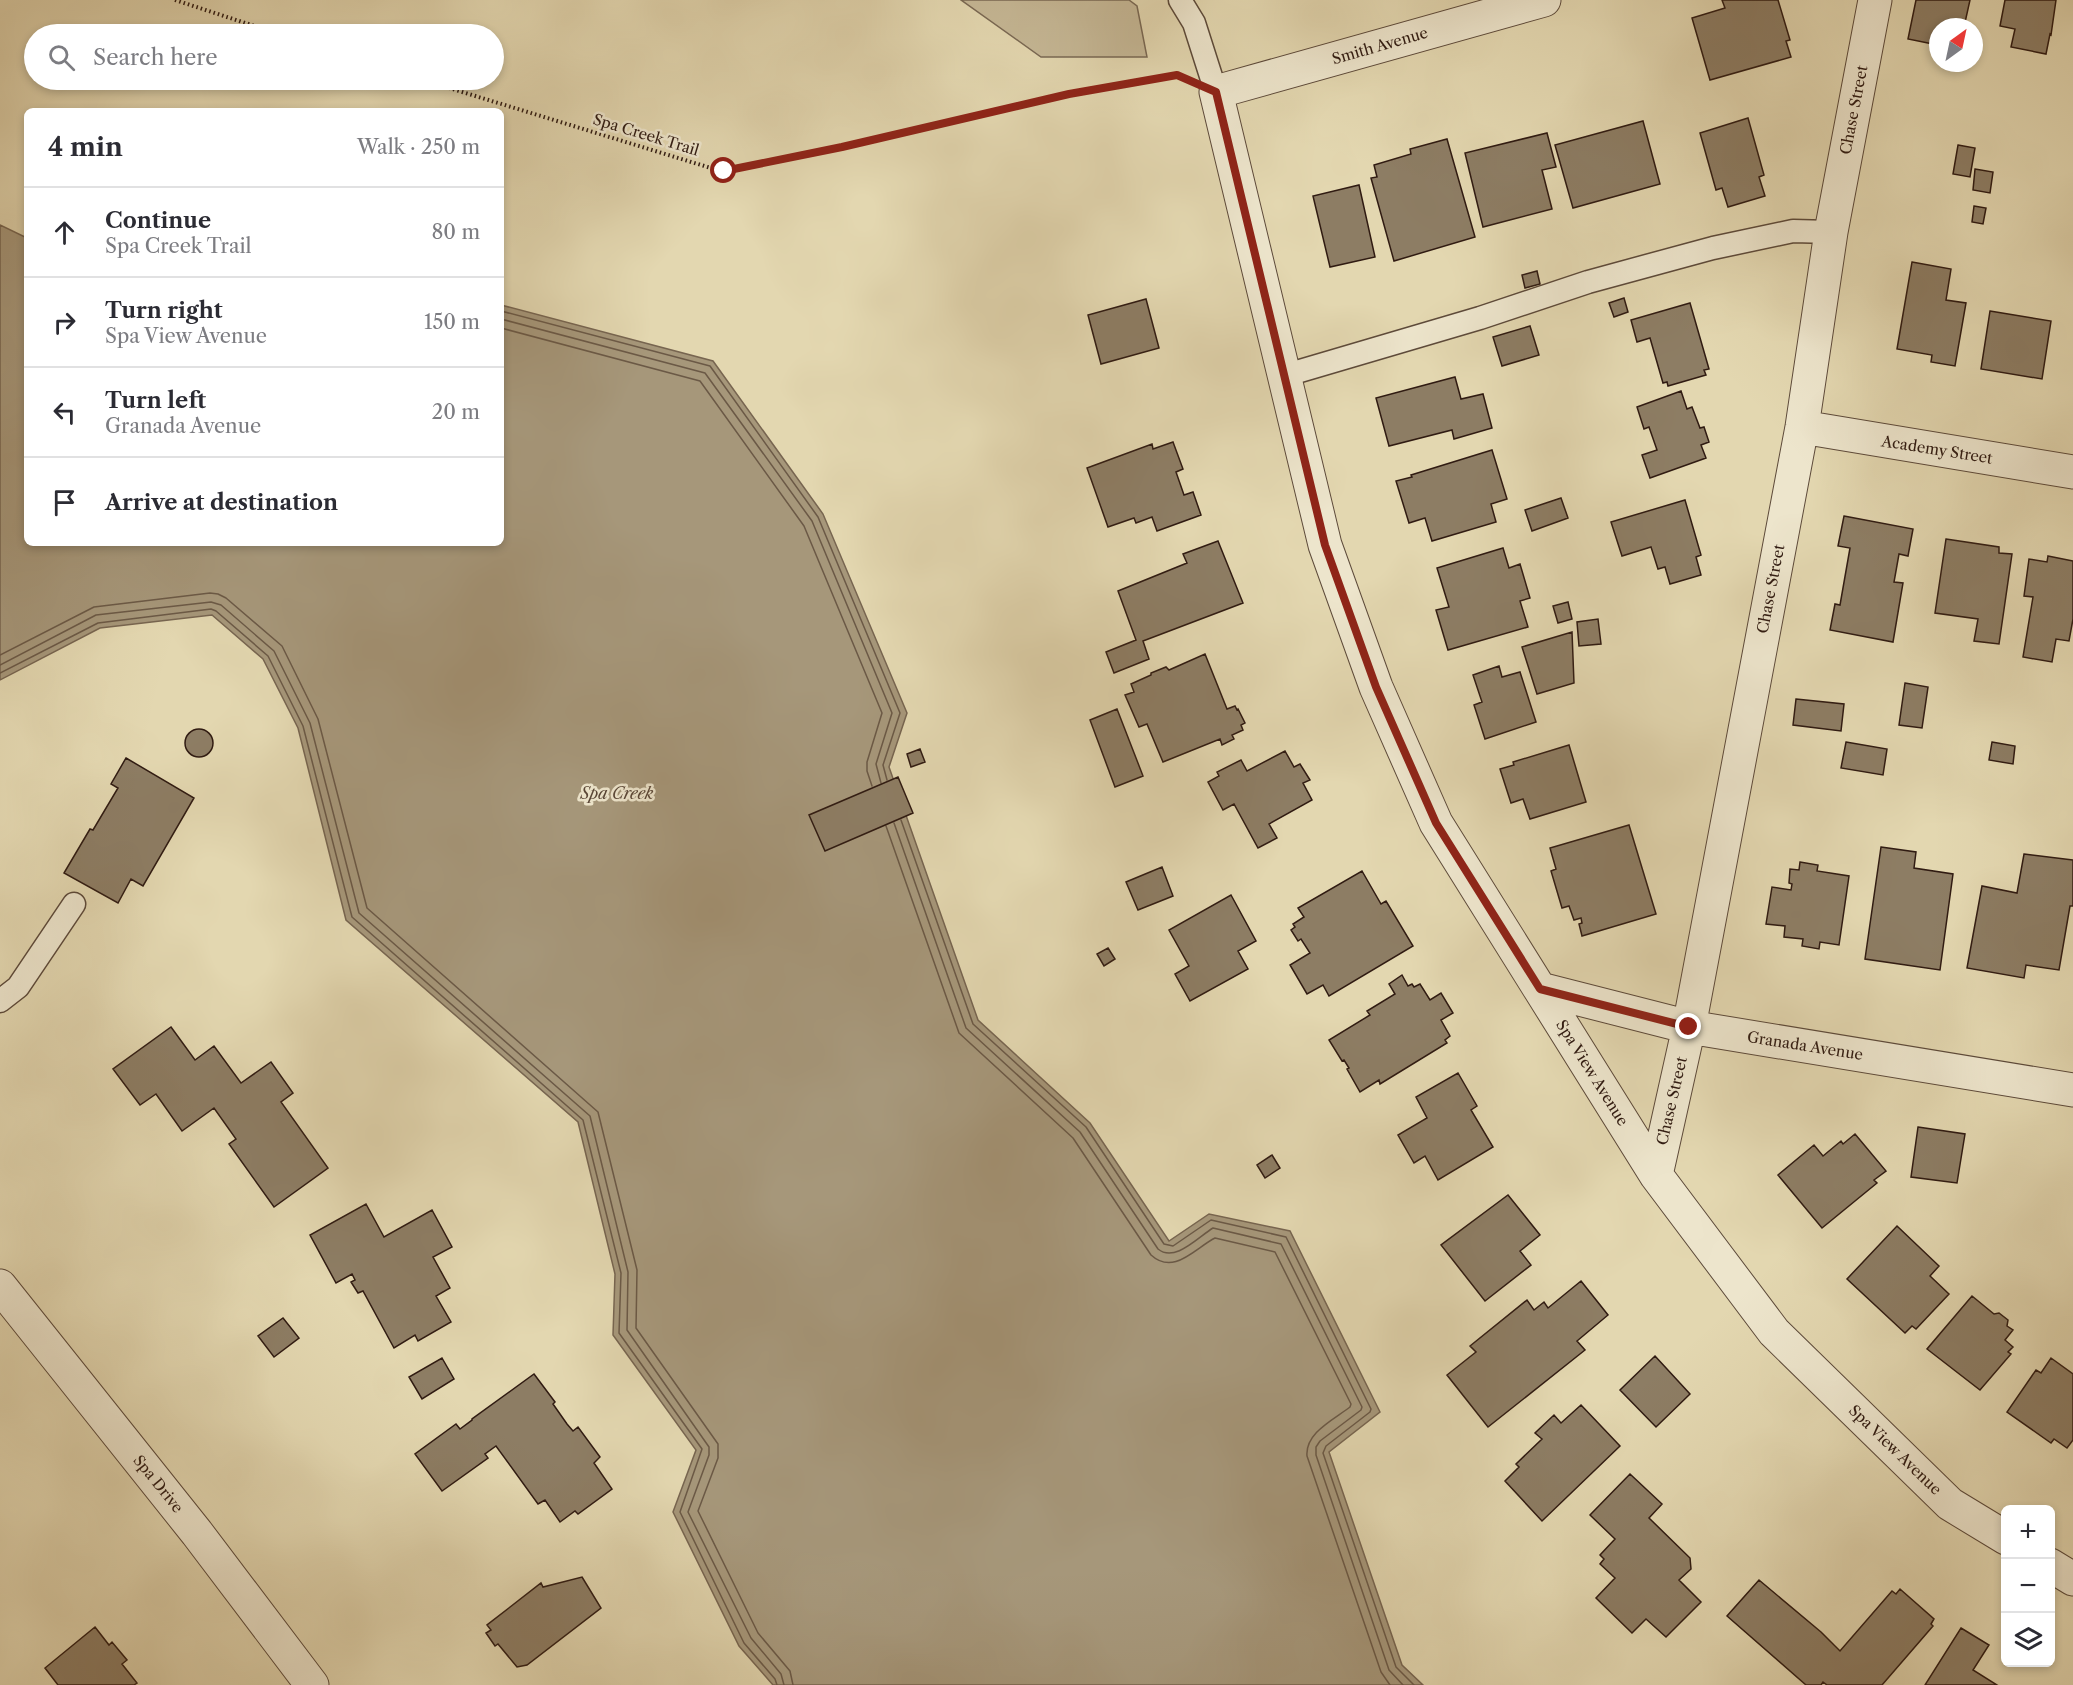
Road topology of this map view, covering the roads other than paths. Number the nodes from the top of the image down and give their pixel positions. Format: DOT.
graph roads {
  1 [pos="1180,0"];
  2 [pos="1544,0"];
  3 [pos="1875,0"];
  4 [pos="1216,92"];
  5 [pos="1831,232"];
  6 [pos="1283,376"];
  7 [pos="1802,427"];
  8 [pos="2073,472"];
  9 [pos="74,904"];
  10 [pos="1540,989"];
  11 [pos="0,1001"];
  12 [pos="1689,1027"];
  13 [pos="2073,1090"];
  14 [pos="1656,1175"];
  15 [pos="0,1286"];
  16 [pos="2001,1535"];
  17 [pos="2055,1568"];
  18 [pos="2073,1579"];
  19 [pos="312,1685"];
  1 -- 4 [label="lane"];
  2 -- 4 [label="street, Smith Avenue"];
  3 -- 5 [label="street, Chase Street"];
  4 -- 6 [label="street, Spa View Avenue"];
  5 -- 6 [label="lane"];
  5 -- 7 [label="street, Chase Street"];
  6 -- 10 [label="street, Spa View Avenue"];
  7 -- 8 [label="street, Academy Street"];
  7 -- 12 [label="street, Chase Street"];
  9 -- 11 [label="lane"];
  10 -- 12 [label="street, Granada Avenue"];
  10 -- 14 [label="street, Spa View Avenue"];
  12 -- 13 [label="street, Granada Avenue"];
  12 -- 14 [label="street, Chase Street"];
  14 -- 16 [label="street, Spa View Avenue"];
  15 -- 19 [label="street, Spa Drive"];
  17 -- 18 [label="street"];
}
